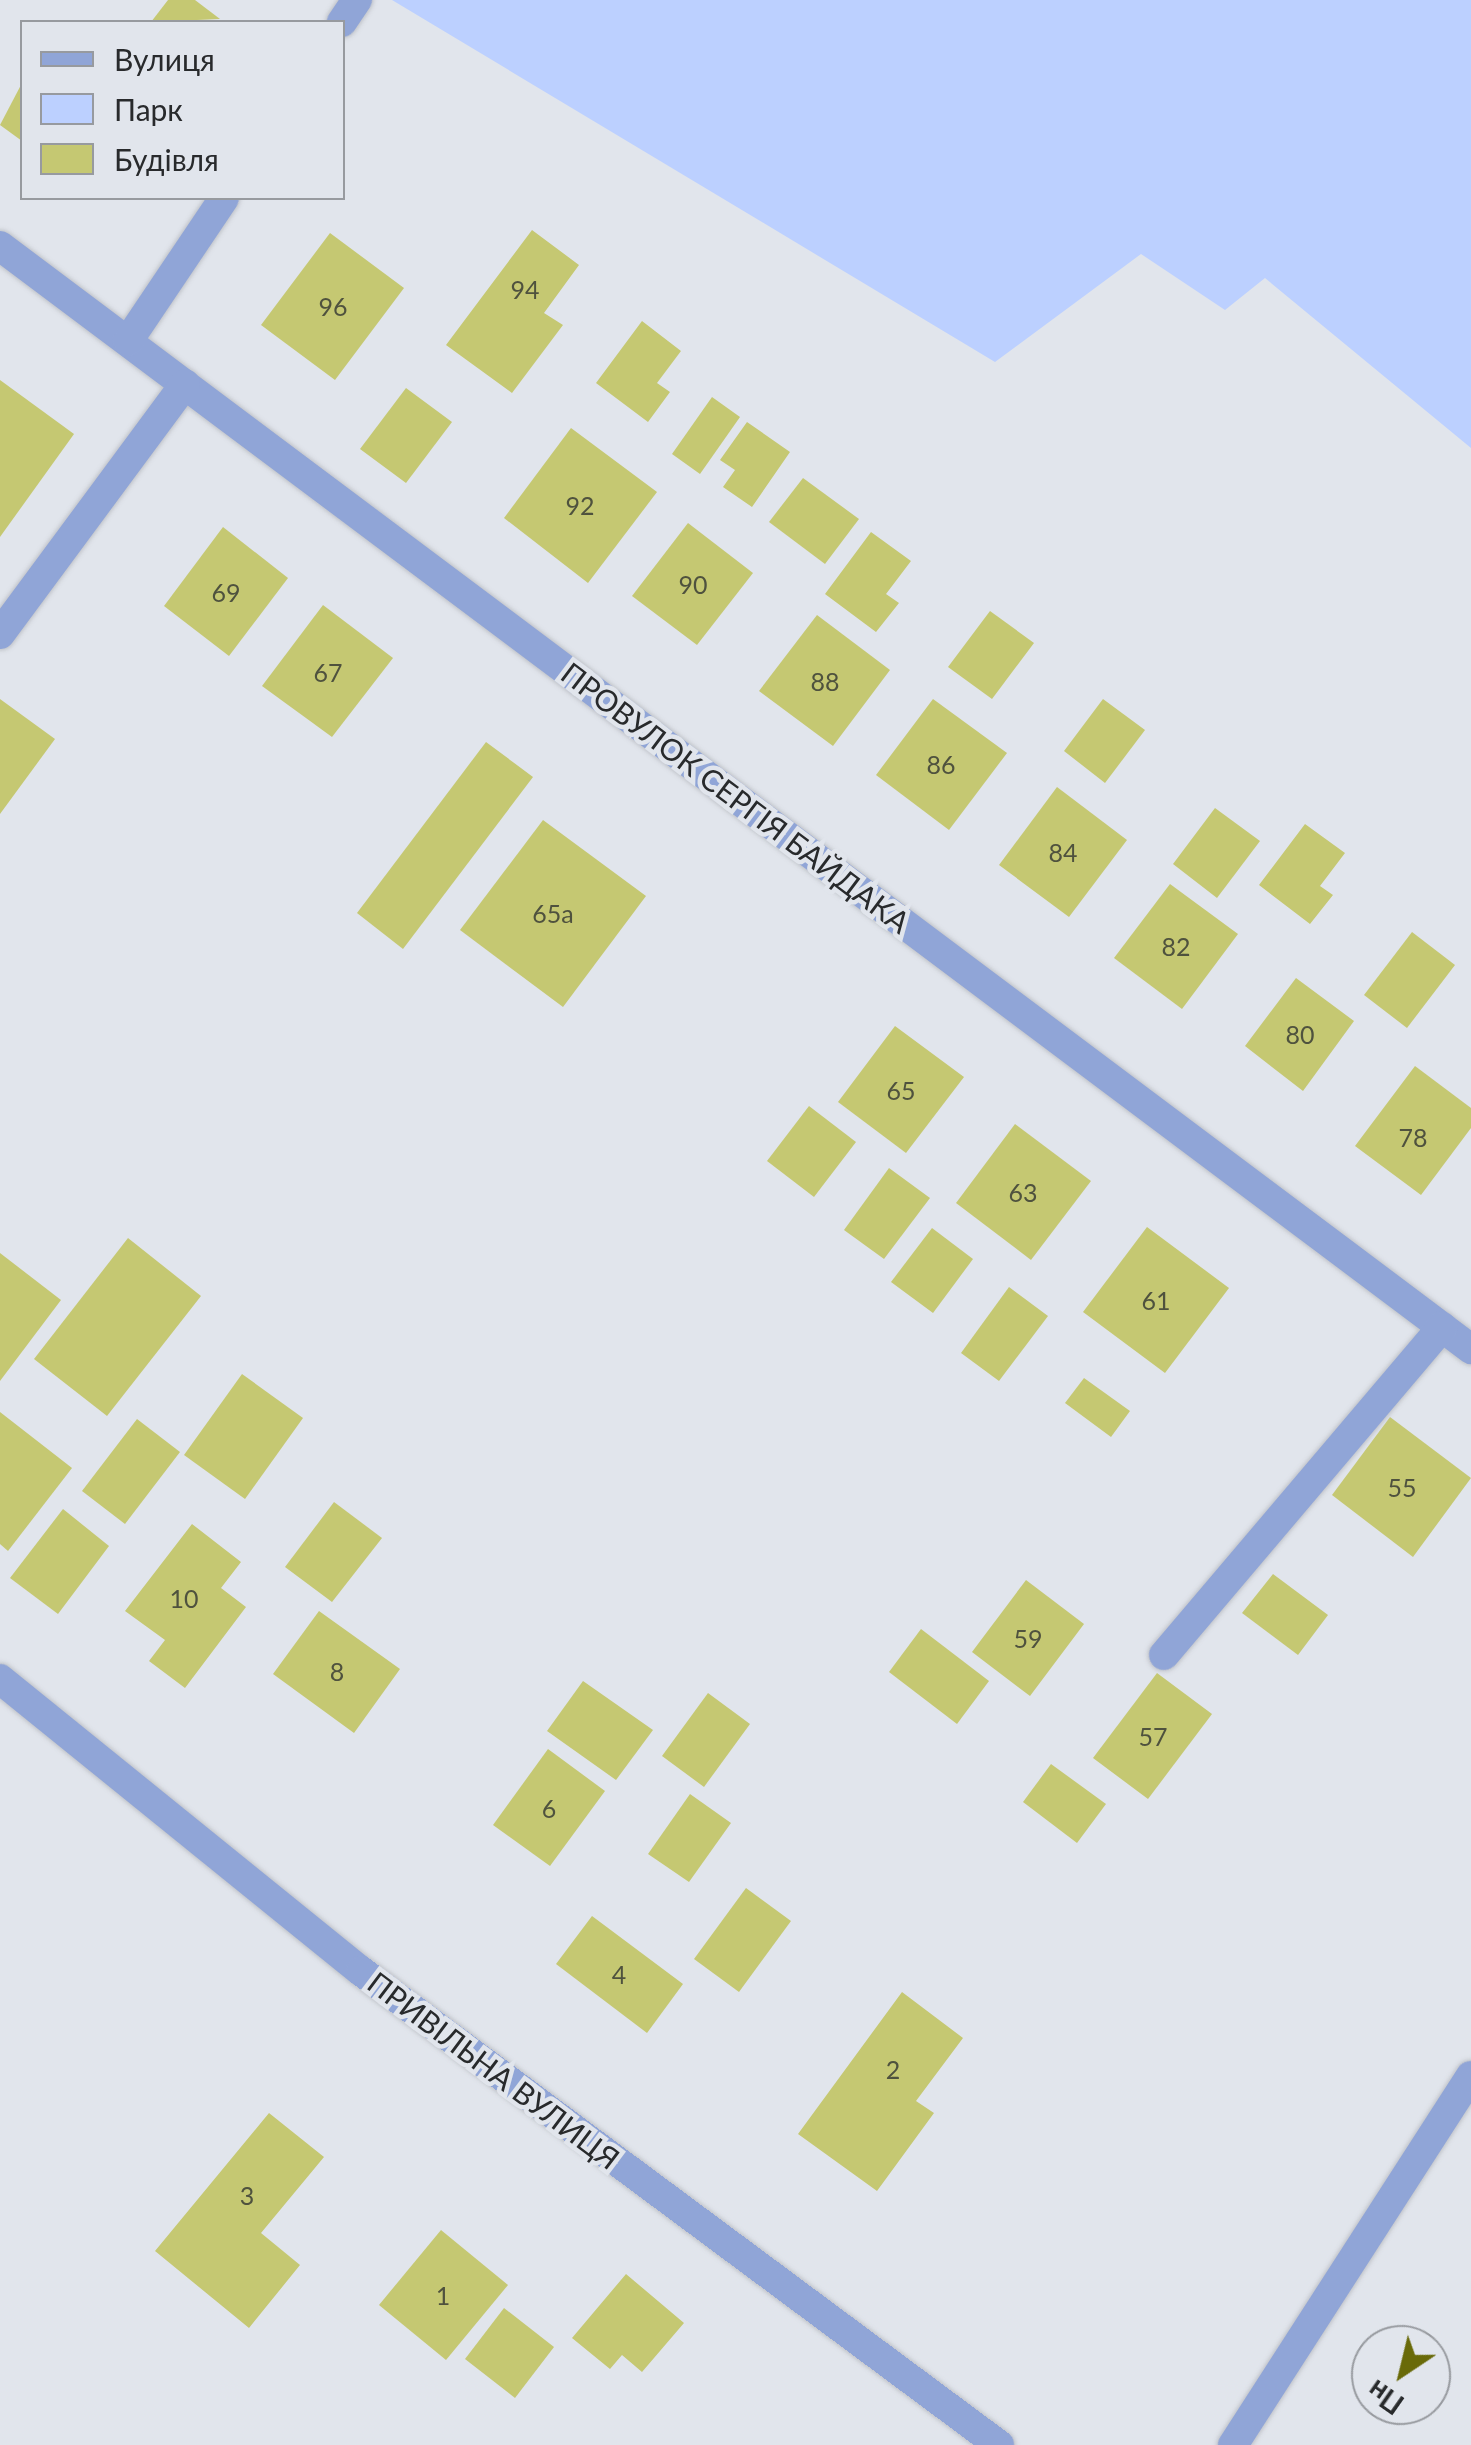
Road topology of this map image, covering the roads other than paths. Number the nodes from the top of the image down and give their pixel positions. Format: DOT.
graph roads {
  1 [pos="223,200"];
  2 [pos="0,246"];
  3 [pos="128,342"];
  4 [pos="185,384"];
  5 [pos="0,634"];
  6 [pos="1442,1327"];
  7 [pos="1471,1349"];
  8 [pos="1164,1655"];
  9 [pos="0,1680"];
  10 [pos="1471,2076"];
  11 [pos="1000,2445"];
  12 [pos="1232,2445"];
  1 -- 3 [label="street"];
  2 -- 3 [label="street, ПРОВУЛОК СЕРГІЯ БАЙДАКА"];
  3 -- 4 [label="street, ПРОВУЛОК СЕРГІЯ БАЙДАКА"];
  4 -- 5 [label="street"];
  4 -- 6 [label="street, ПРОВУЛОК СЕРГІЯ БАЙДАКА"];
  6 -- 7 [label="street, ПРОВУЛОК СЕРГІЯ БАЙДАКА"];
  6 -- 8 [label="street"];
  9 -- 11 [label="street, ПРИВІЛЬНА ВУЛИЦЯ"];
  10 -- 12 [label="street"];
}
